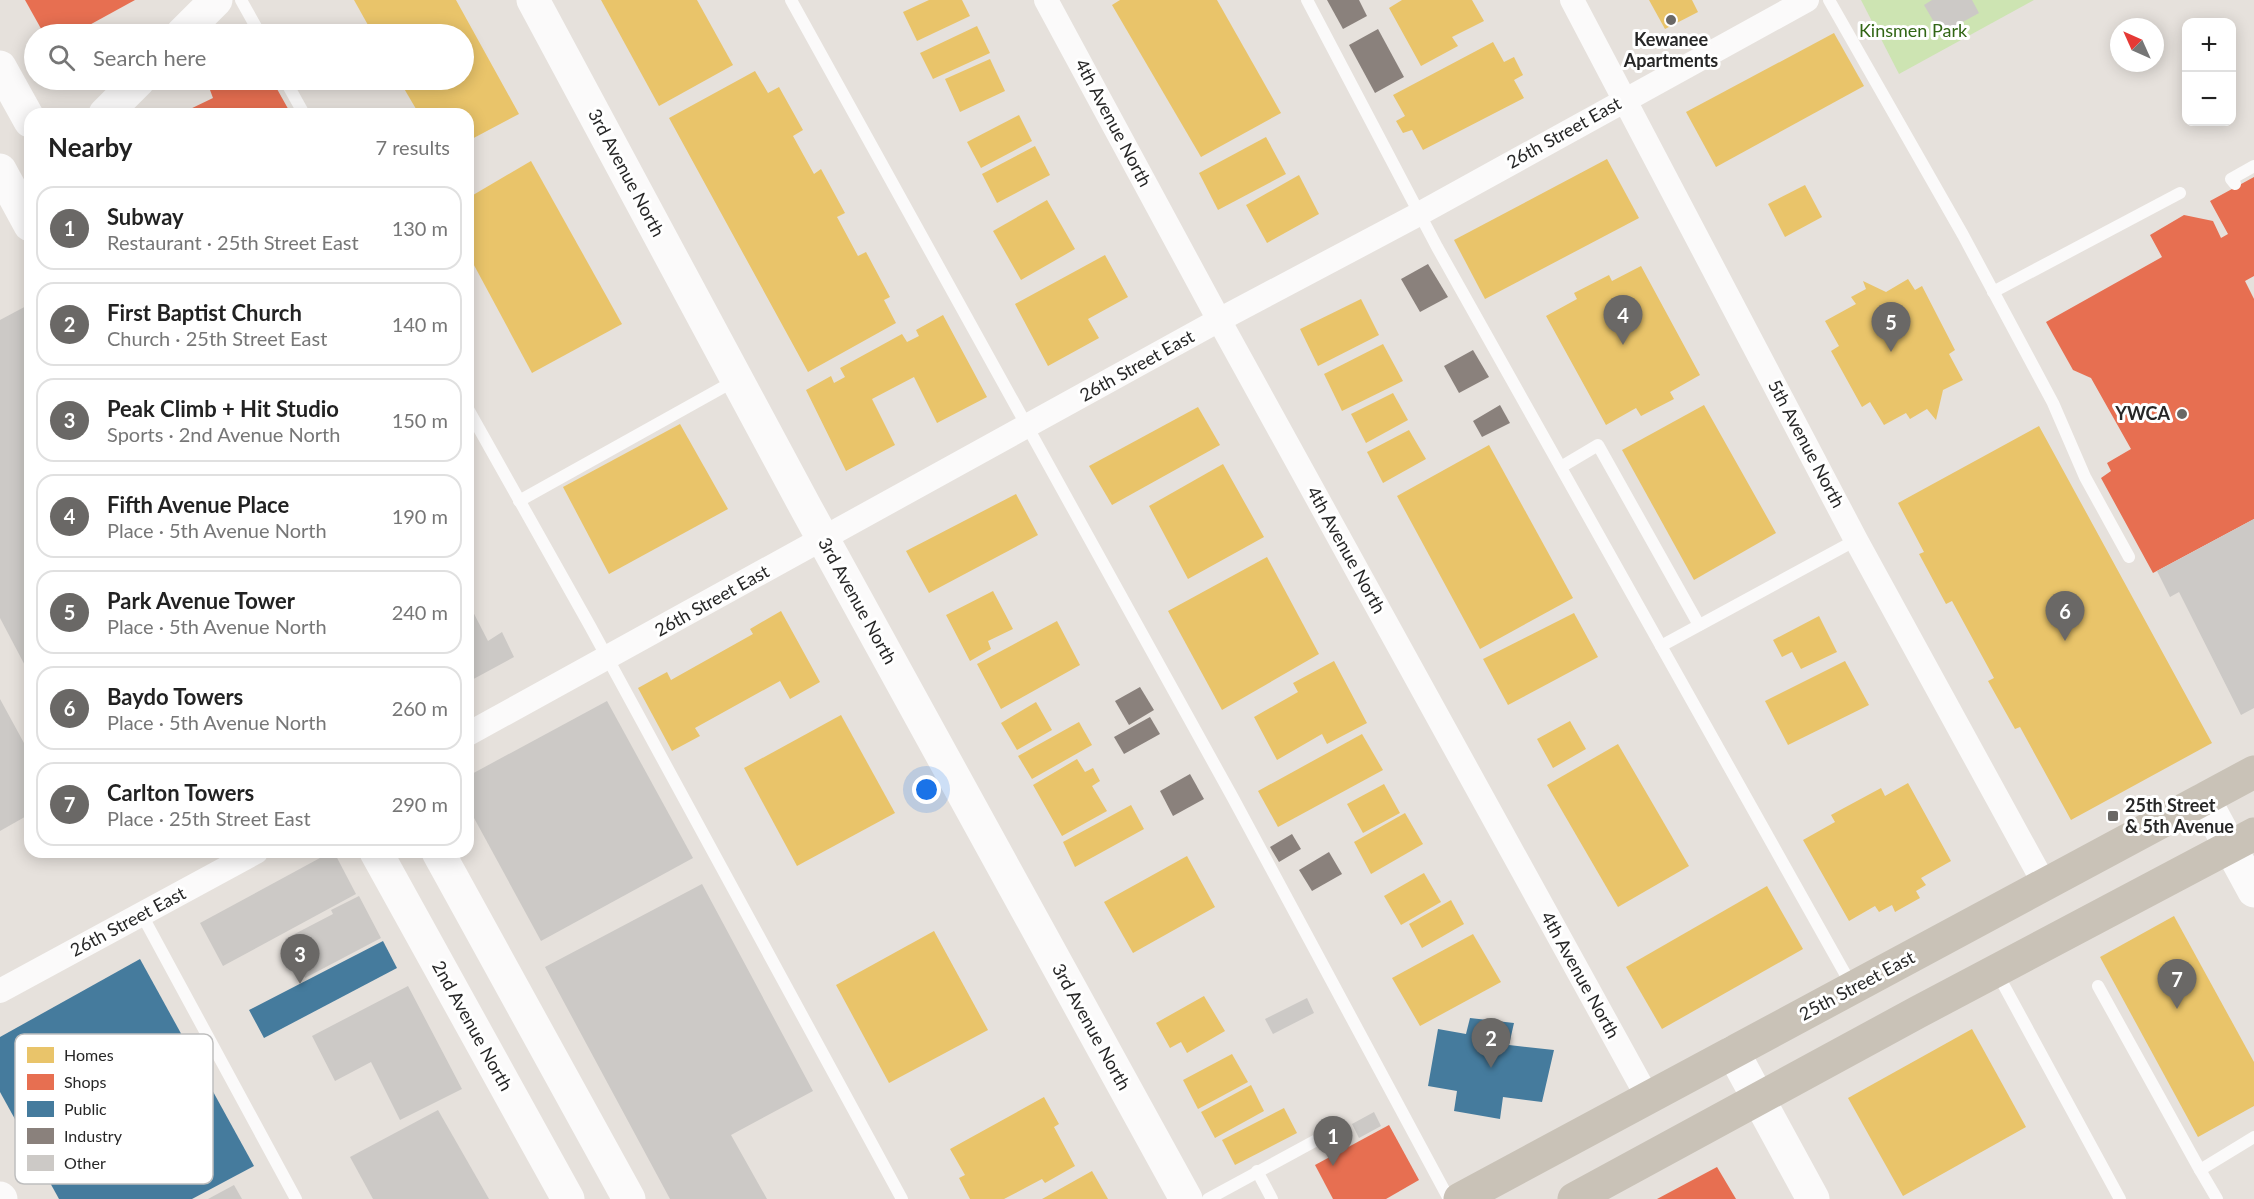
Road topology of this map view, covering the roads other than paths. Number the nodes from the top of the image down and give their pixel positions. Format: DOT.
graph roads {
  1 [pos="216,0"];
  2 [pos="241,0"];
  3 [pos="532,0"];
  4 [pos="791,0"];
  5 [pos="1047,0"];
  6 [pos="1307,0"];
  7 [pos="1572,0"];
  8 [pos="1807,0"];
  9 [pos="1829,0"];
  10 [pos="192,24"];
  11 [pos="254,24"];
  12 [pos="0,67"];
  13 [pos="129,90"];
  14 [pos="291,90"];
  15 [pos="1626,99"];
  16 [pos="111,108"];
  17 [pos="301,108"];
  18 [pos="24,110"];
  19 [pos="2254,166"];
  20 [pos="0,170"];
  21 [pos="2235,184"];
  22 [pos="2180,193"];
  23 [pos="20,210"];
  24 [pos="1419,214"];
  25 [pos="1994,292"];
  26 [pos="1219,320"];
  27 [pos="737,380"];
  28 [pos="474,420"];
  29 [pos="1026,427"];
  30 [pos="1561,467"];
  31 [pos="519,501"];
  32 [pos="824,539"];
  33 [pos="1856,540"];
  34 [pos="2129,557"];
  35 [pos="1699,625"];
  36 [pos="1661,646"];
  37 [pos="608,658"];
  38 [pos="474,731"];
  39 [pos="2254,772"];
  40 [pos="2204,799"];
  41 [pos="2242,841"];
  42 [pos="245,858"];
  43 [pos="379,858"];
  44 [pos="441,858"];
  45 [pos="2045,885"];
  46 [pos="2254,891"];
  47 [pos="142,915"];
  48 [pos="1996,971"];
  49 [pos="2098,986"];
  50 [pos="1853,987"];
  51 [pos="0,991"];
  52 [pos="207,1034"];
  53 [pos="213,1046"];
  54 [pos="1733,1052"];
  55 [pos="1648,1098"];
  56 [pos="1759,1100"];
  57 [pos="1335,1130"];
  58 [pos="2254,1137"];
  59 [pos="2200,1170"];
  60 [pos="1257,1171"];
  61 [pos="296,1199"];
  62 [pos="568,1199"];
  63 [pos="629,1199"];
  64 [pos="902,1199"];
  65 [pos="1186,1199"];
  66 [pos="1208,1199"];
  67 [pos="1272,1199"];
  68 [pos="1449,1199"];
  69 [pos="1460,1199"];
  70 [pos="1574,1199"];
  71 [pos="1813,1199"];
  72 [pos="2120,1199"];
  73 [pos="2217,1199"];
  1 -- 10 [label="street"];
  2 -- 11 [label="lane"];
  3 -- 27 [label="street, 3rd Avenue North"];
  4 -- 29 [label="lane"];
  5 -- 26 [label="street, 4th Avenue North"];
  6 -- 24 [label="lane"];
  7 -- 15 [label="street, 5th Avenue North"];
  8 -- 15 [label="street, 26th Street East"];
  9 -- 25 [label="lane"];
  12 -- 18 [label="street"];
  13 -- 16 [label="street"];
  14 -- 17 [label="lane"];
  15 -- 24 [label="street, 26th Street East"];
  15 -- 33 [label="street, 5th Avenue North"];
  19 -- 21 [label="lane"];
  20 -- 23 [label="street"];
  22 -- 25 [label="lane"];
  24 -- 26 [label="street, 26th Street East"];
  24 -- 30 [label="lane"];
  25 -- 34 [label="lane"];
  26 -- 29 [label="street, 26th Street East"];
  26 -- 55 [label="street, 4th Avenue North"];
  27 -- 31 [label="lane"];
  27 -- 32 [label="street, 3rd Avenue North"];
  28 -- 31 [label="lane"];
  29 -- 32 [label="street, 26th Street East"];
  29 -- 68 [label="lane"];
  30 -- 35 [label="lane"];
  30 -- 36 [label="lane"];
  31 -- 37 [label="lane"];
  32 -- 37 [label="street, 26th Street East"];
  32 -- 65 [label="street, 3rd Avenue North"];
  33 -- 35 [label="lane"];
  33 -- 45 [label="street, 5th Avenue North"];
  35 -- 36 [label="lane"];
  36 -- 50 [label="lane"];
  37 -- 38 [label="street, 26th Street East"];
  37 -- 64 [label="lane"];
  39 -- 40 [label="main road, 25th Street East"];
  40 -- 41 [label="street"];
  40 -- 45 [label="main road, 25th Street East"];
  41 -- 46 [label="street"];
  41 -- 48 [label="main road"];
  42 -- 47 [label="street, 26th Street East"];
  43 -- 62 [label="street, 2nd Avenue North"];
  44 -- 63 [label="street"];
  45 -- 50 [label="main road, 25th Street East"];
  47 -- 51 [label="street, 26th Street East"];
  47 -- 52 [label="lane"];
  48 -- 56 [label="main road"];
  48 -- 72 [label="lane"];
  49 -- 59 [label="lane"];
  50 -- 54 [label="main road, 25th Street East"];
  53 -- 61 [label="lane"];
  54 -- 55 [label="main road, 25th Street East"];
  54 -- 56 [label="street"];
  55 -- 69 [label="main road, 25th Street East"];
  56 -- 70 [label="main road"];
  56 -- 71 [label="street"];
  57 -- 60 [label="lane"];
  58 -- 59 [label="lane"];
  59 -- 73 [label="lane"];
  60 -- 66 [label="lane"];
  60 -- 67 [label="lane"];
}
